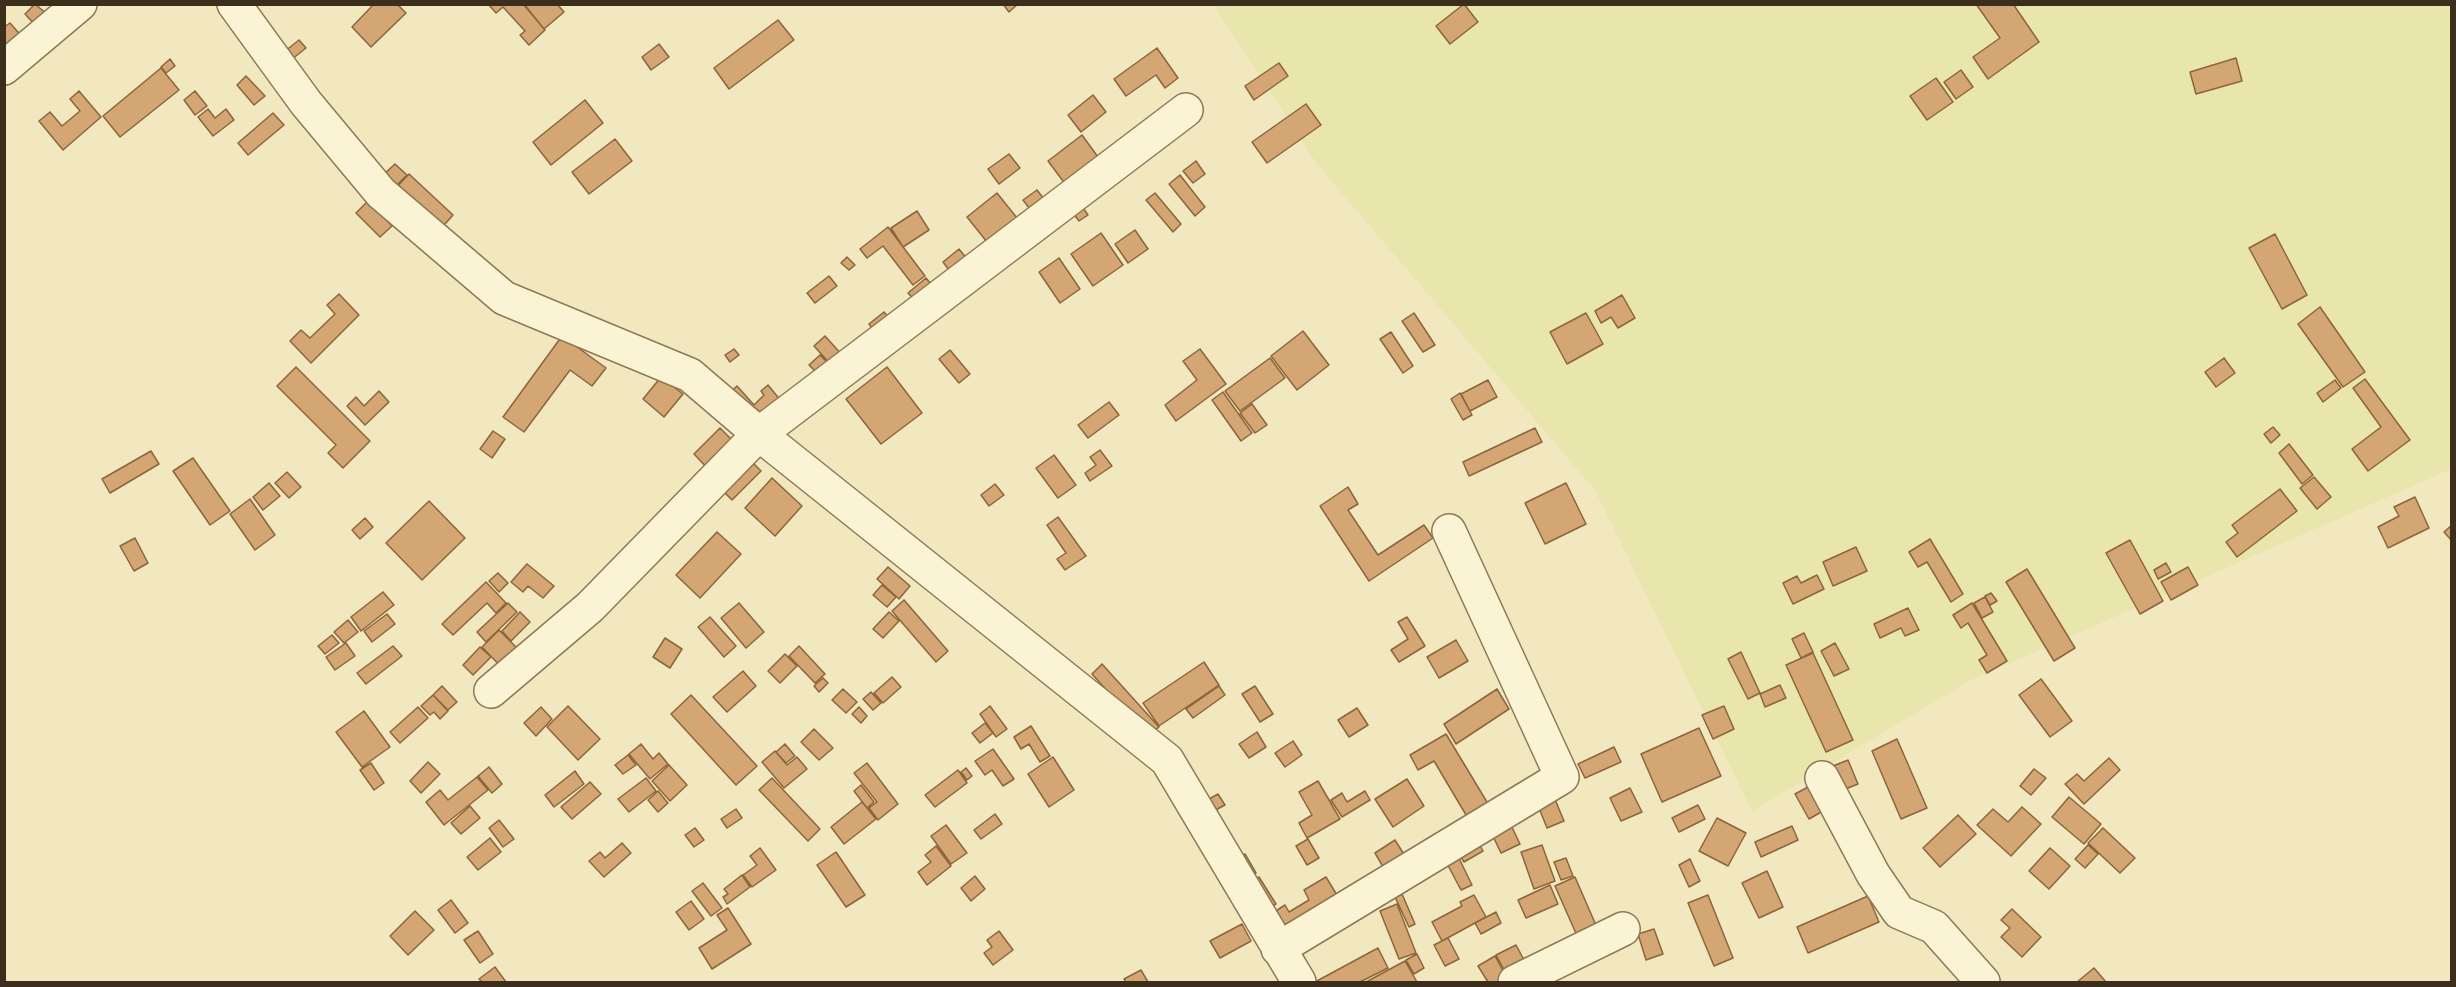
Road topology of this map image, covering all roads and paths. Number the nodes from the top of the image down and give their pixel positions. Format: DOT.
graph roads {
  1 [pos="80,4"];
  2 [pos="234,4"];
  3 [pos="4,68"];
  4 [pos="1186,110"];
  5 [pos="759,434"];
  6 [pos="1449,531"];
  7 [pos="492,691"];
  8 [pos="1822,778"];
  9 [pos="1623,929"];
  10 [pos="1278,948"];
  11 [pos="1525,980"];
  12 [pos="1299,982"];
  13 [pos="1983,982"];
  1 -- 3 [label="street"];
  2 -- 5 [label="street"];
  4 -- 5 [label="street"];
  5 -- 7 [label="street"];
  5 -- 10 [label="street"];
  6 -- 10 [label="street"];
  8 -- 13 [label="street"];
  9 -- 11 [label="street"];
  10 -- 12 [label="street"];
}
